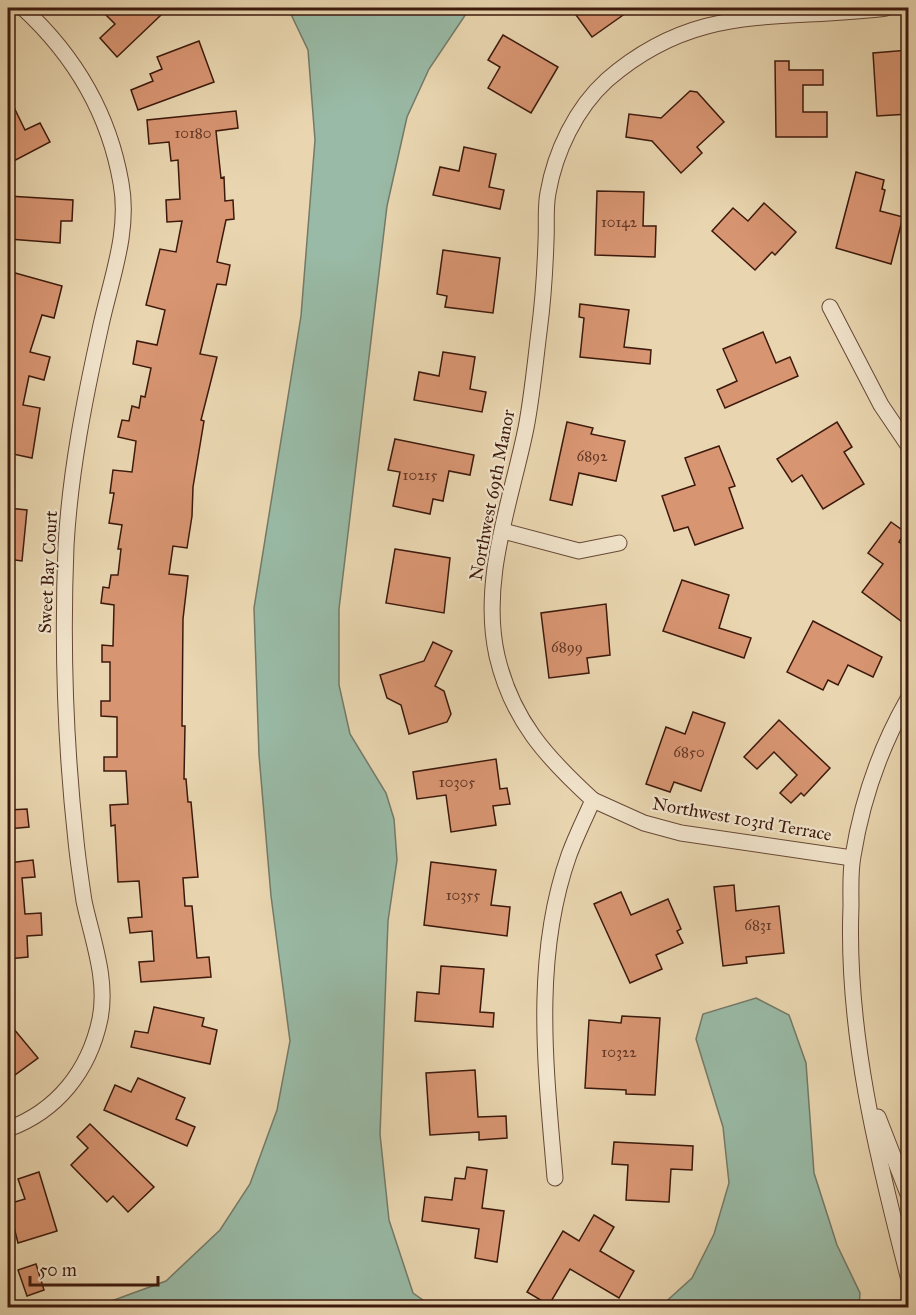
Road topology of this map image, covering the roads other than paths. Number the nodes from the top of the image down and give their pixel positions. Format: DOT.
graph roads {
  1 [pos="23,8"];
  2 [pos="886,8"];
  3 [pos="831,307"];
  4 [pos="909,445"];
  5 [pos="503,531"];
  6 [pos="619,543"];
  7 [pos="909,699"];
  8 [pos="593,800"];
  9 [pos="852,858"];
  10 [pos="866,1087"];
  11 [pos="8,1129"];
  12 [pos="555,1178"];
  13 [pos="909,1194"];
  14 [pos="909,1276"];
  1 -- 11 [label="street, Sweet Bay Court"];
  2 -- 5 [label="street, Northwest 69th Manor"];
  3 -- 4 [label="street"];
  5 -- 6 [label="street"];
  5 -- 8 [label="street, Northwest 69th Manor"];
  7 -- 9 [label="street"];
  8 -- 9 [label="street, Northwest 103rd Terrace"];
  8 -- 12 [label="street"];
  9 -- 10 [label="street"];
  10 -- 13 [label="street"];
  10 -- 14 [label="street"];
}
